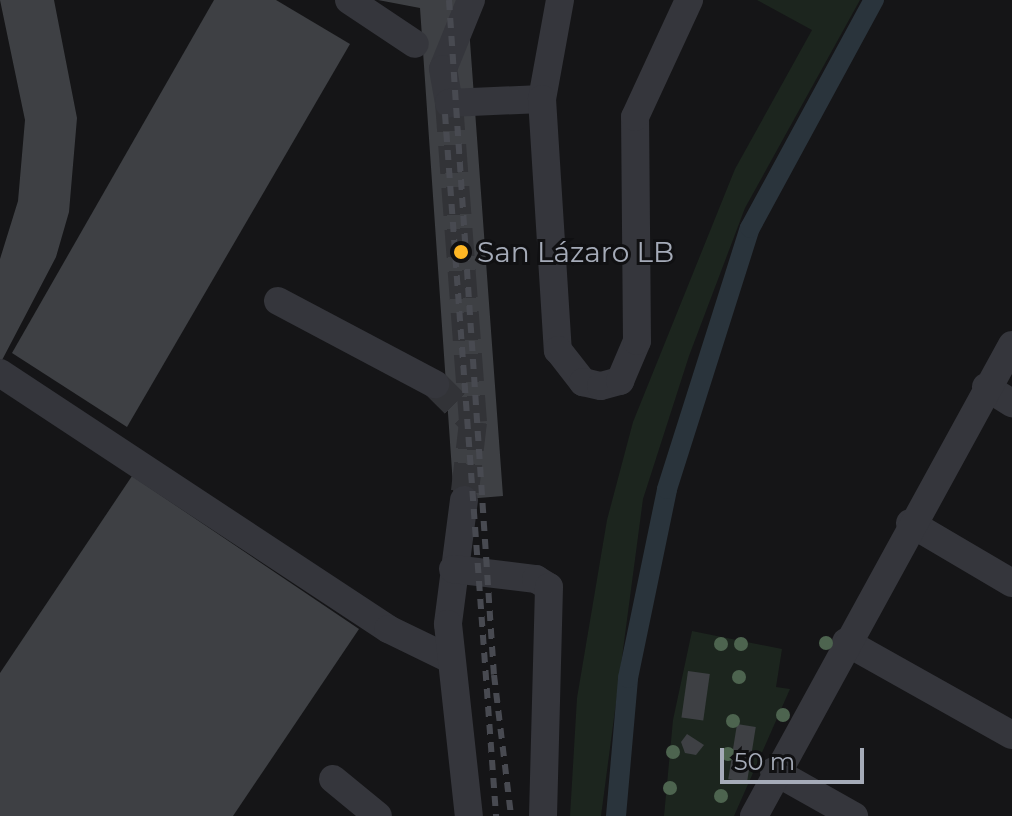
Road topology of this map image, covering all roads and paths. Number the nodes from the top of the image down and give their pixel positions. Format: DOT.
graph roads {
  1 [pos="349,0"];
  2 [pos="471,0"];
  3 [pos="560,0"];
  4 [pos="689,0"];
  5 [pos="415,44"];
  6 [pos="542,99"];
  7 [pos="278,301"];
  8 [pos="1012,345"];
  9 [pos="0,373"];
  10 [pos="435,384"];
  11 [pos="986,387"];
  12 [pos="1012,403"];
  13 [pos="464,500"];
  14 [pos="910,523"];
  15 [pos="453,569"];
  16 [pos="1012,583"];
  17 [pos="846,642"];
  18 [pos="450,659"];
  19 [pos="1012,735"];
  20 [pos="774,771"];
  21 [pos="333,779"];
  22 [pos="378,816"];
  23 [pos="469,816"];
  24 [pos="543,816"];
  25 [pos="754,816"];
  26 [pos="854,816"];
  1 -- 5 [label="street"];
  2 -- 6 [label="street"];
  3 -- 6 [label="street"];
  4 -- 6 [label="street"];
  7 -- 10 [label="street"];
  8 -- 11 [label="street"];
  9 -- 18 [label="street"];
  11 -- 12 [label="street"];
  11 -- 14 [label="street"];
  13 -- 15 [label="street"];
  14 -- 16 [label="street"];
  14 -- 17 [label="street"];
  15 -- 18 [label="street"];
  15 -- 24 [label="street"];
  17 -- 19 [label="street"];
  17 -- 20 [label="street"];
  18 -- 23 [label="street"];
  20 -- 25 [label="street"];
  20 -- 26 [label="street"];
  21 -- 22 [label="street"];
}
